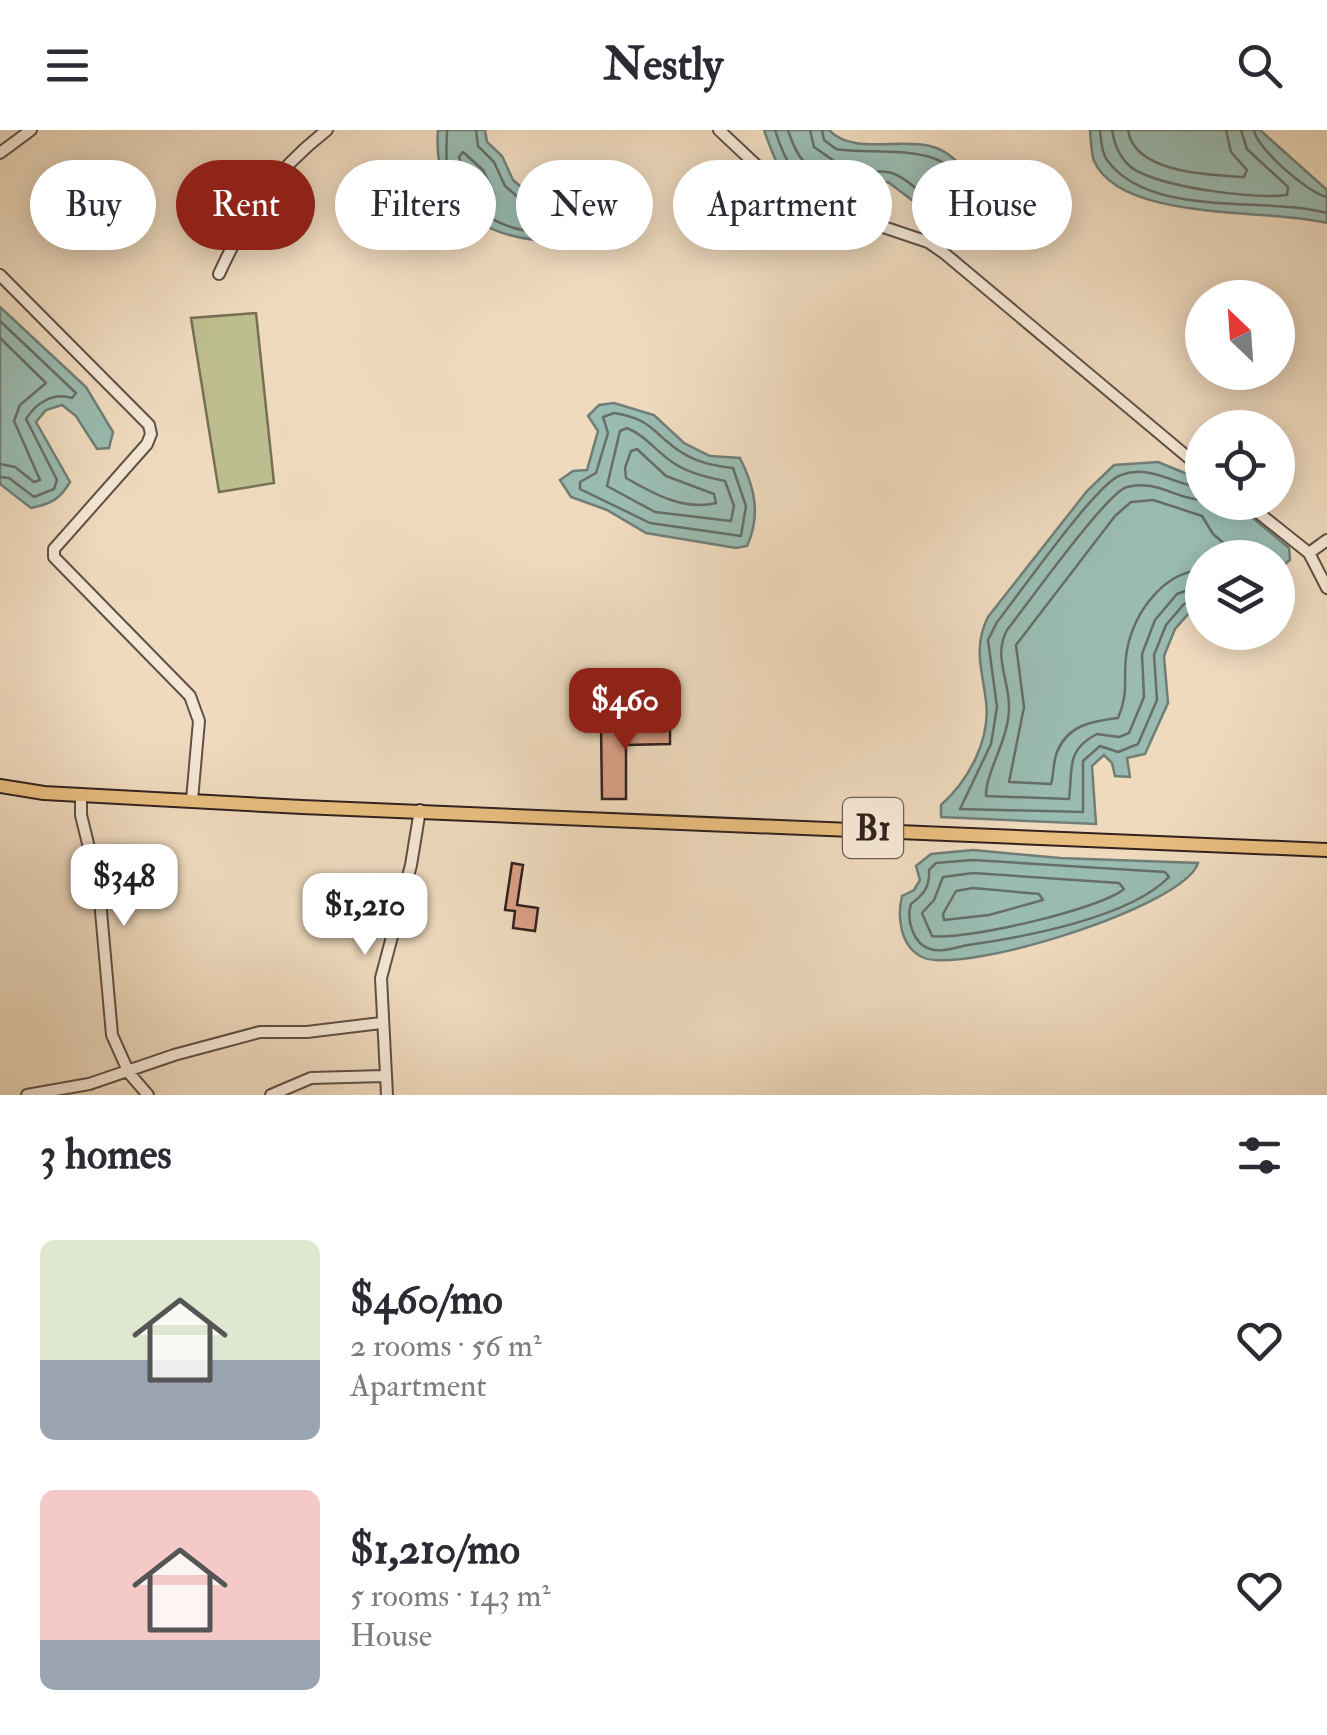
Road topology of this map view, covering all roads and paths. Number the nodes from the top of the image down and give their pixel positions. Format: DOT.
graph roads {
  1 [pos="30,130"];
  2 [pos="327,130"];
  3 [pos="719,130"];
  4 [pos="0,154"];
  5 [pos="220,274"];
  6 [pos="0,275"];
  7 [pos="1185,455"];
  8 [pos="1268,520"];
  9 [pos="1327,540"];
  10 [pos="1309,553"];
  11 [pos="1327,588"];
  12 [pos="0,786"];
  13 [pos="44,793"];
  14 [pos="0,794"];
  15 [pos="81,794"];
  16 [pos="192,800"];
  17 [pos="420,810"];
  18 [pos="1327,850"];
  19 [pos="381,1023"];
  20 [pos="130,1072"];
  21 [pos="384,1076"];
  22 [pos="81,1090"];
  23 [pos="27,1095"];
  24 [pos="148,1095"];
  25 [pos="272,1095"];
  26 [pos="387,1095"];
  1 -- 4 [label="street"];
  2 -- 5 [label="street"];
  3 -- 7 [label="street"];
  6 -- 16 [label="street"];
  8 -- 10 [label="street"];
  9 -- 10 [label="street"];
  10 -- 11 [label="street"];
  12 -- 13 [label="main road, B1"];
  13 -- 14 [label="main road, B1"];
  13 -- 15 [label="main road, B1"];
  15 -- 16 [label="main road, B1"];
  15 -- 20 [label="street"];
  16 -- 17 [label="main road, B1"];
  17 -- 18 [label="main road, B1"];
  17 -- 19 [label="street"];
  19 -- 20 [label="street"];
  19 -- 21 [label="street"];
  20 -- 22 [label="street"];
  20 -- 24 [label="street"];
  21 -- 25 [label="street"];
  21 -- 26 [label="street"];
  22 -- 23 [label="street"];
}
